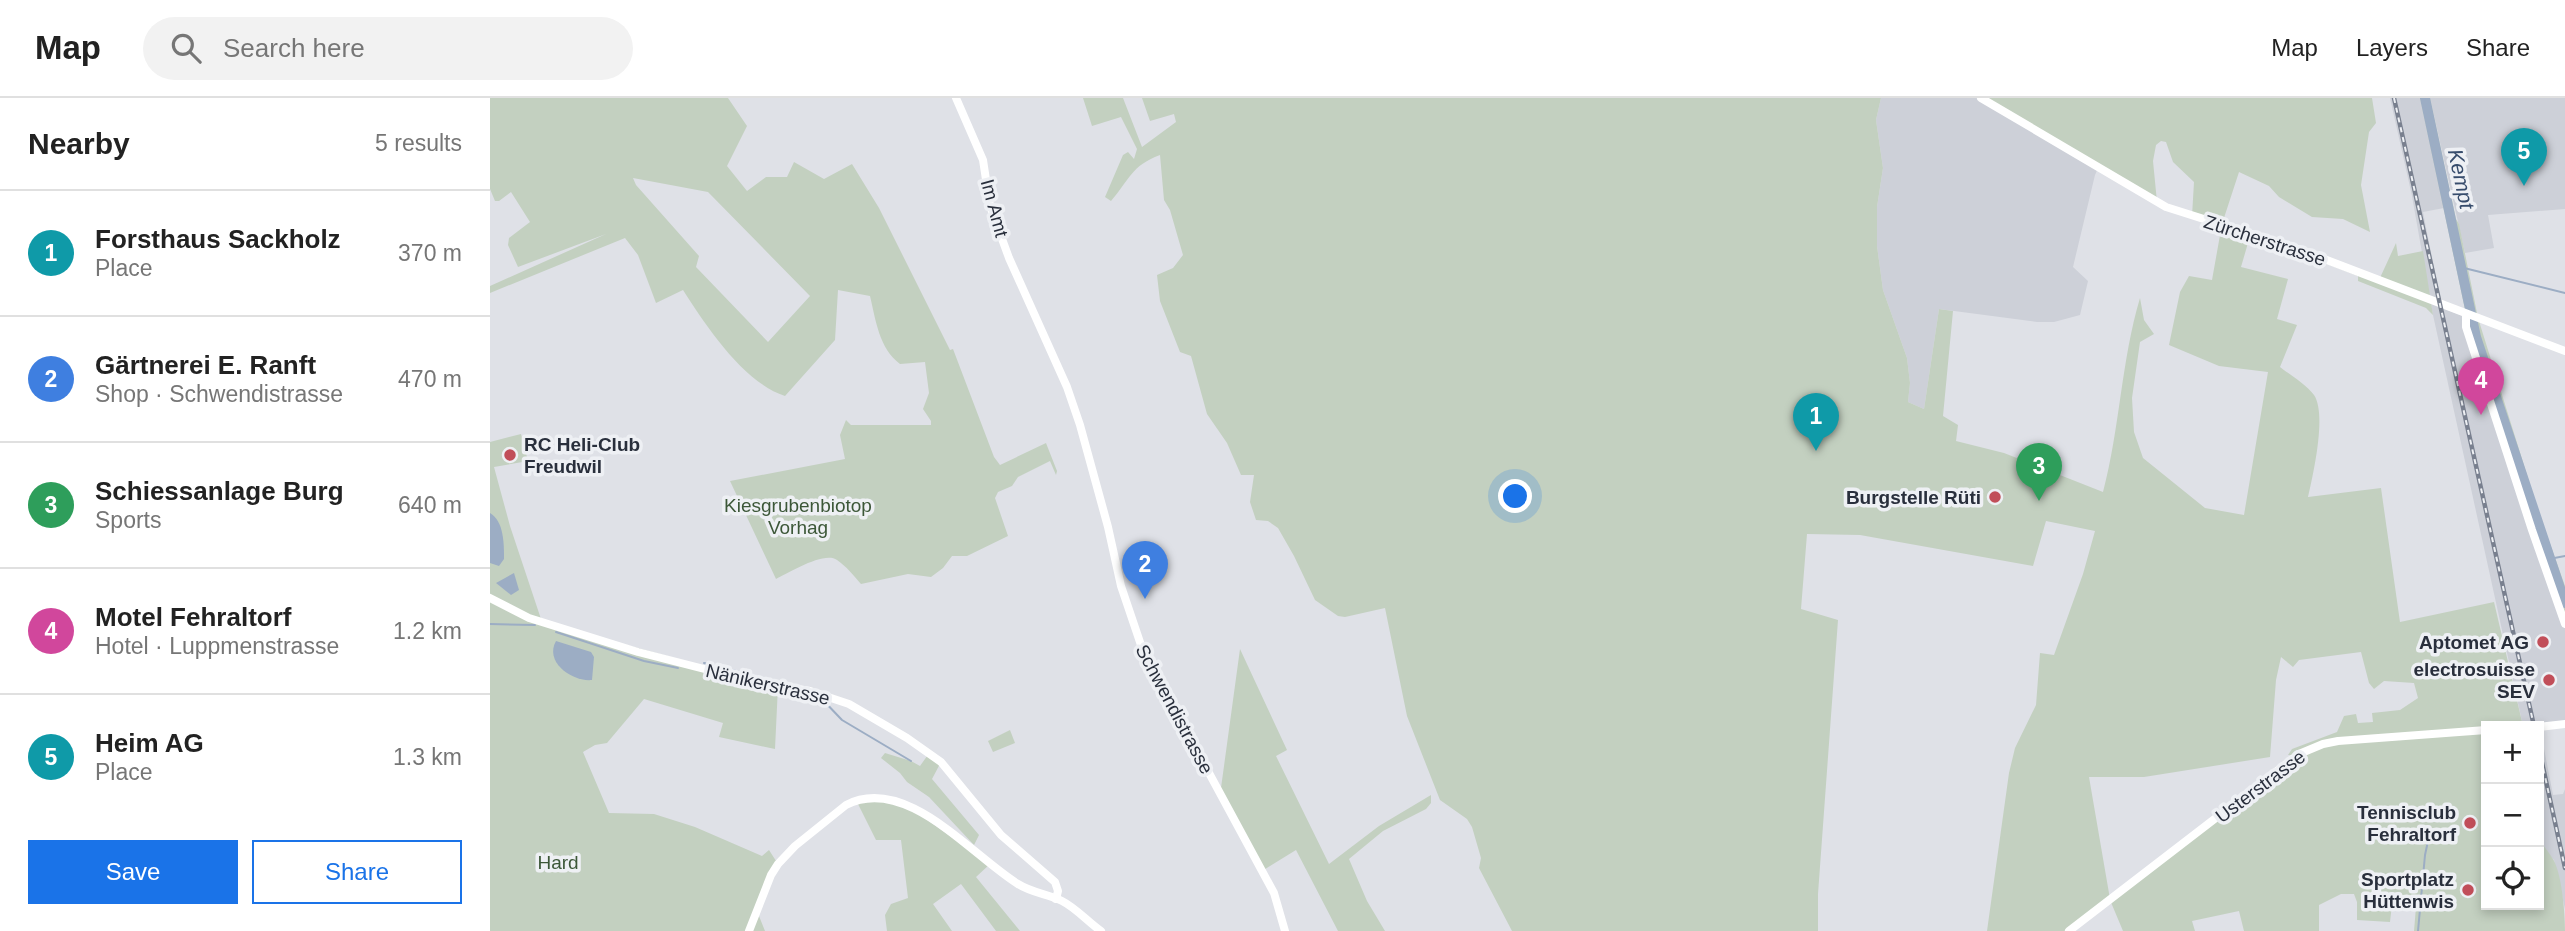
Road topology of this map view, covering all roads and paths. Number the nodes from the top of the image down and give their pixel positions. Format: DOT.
graph roads {
  1 [pos="956,98"];
  2 [pos="1980,98"];
  3 [pos="2469,315"];
  4 [pos="1035,318"];
  5 [pos="2565,351"];
  6 [pos="490,598"];
  7 [pos="2565,624"];
  8 [pos="2565,724"];
  9 [pos="2544,726"];
  10 [pos="2481,730"];
  11 [pos="1056,899"];
  12 [pos="749,931"];
  13 [pos="1101,931"];
  14 [pos="1285,931"];
  15 [pos="2069,931"];
  1 -- 4 [label="street, Im Amt"];
  2 -- 3 [label="street, Zürcherstrasse"];
  3 -- 5 [label="street, Zürcherstrasse"];
  3 -- 7 [label="street"];
  4 -- 14 [label="street, Schwendistrasse"];
  6 -- 11 [label="street, Nänikerstrasse"];
  8 -- 9 [label="street"];
  10 -- 15 [label="street, Usterstrasse"];
  11 -- 12 [label="street"];
  11 -- 13 [label="street"];
}
